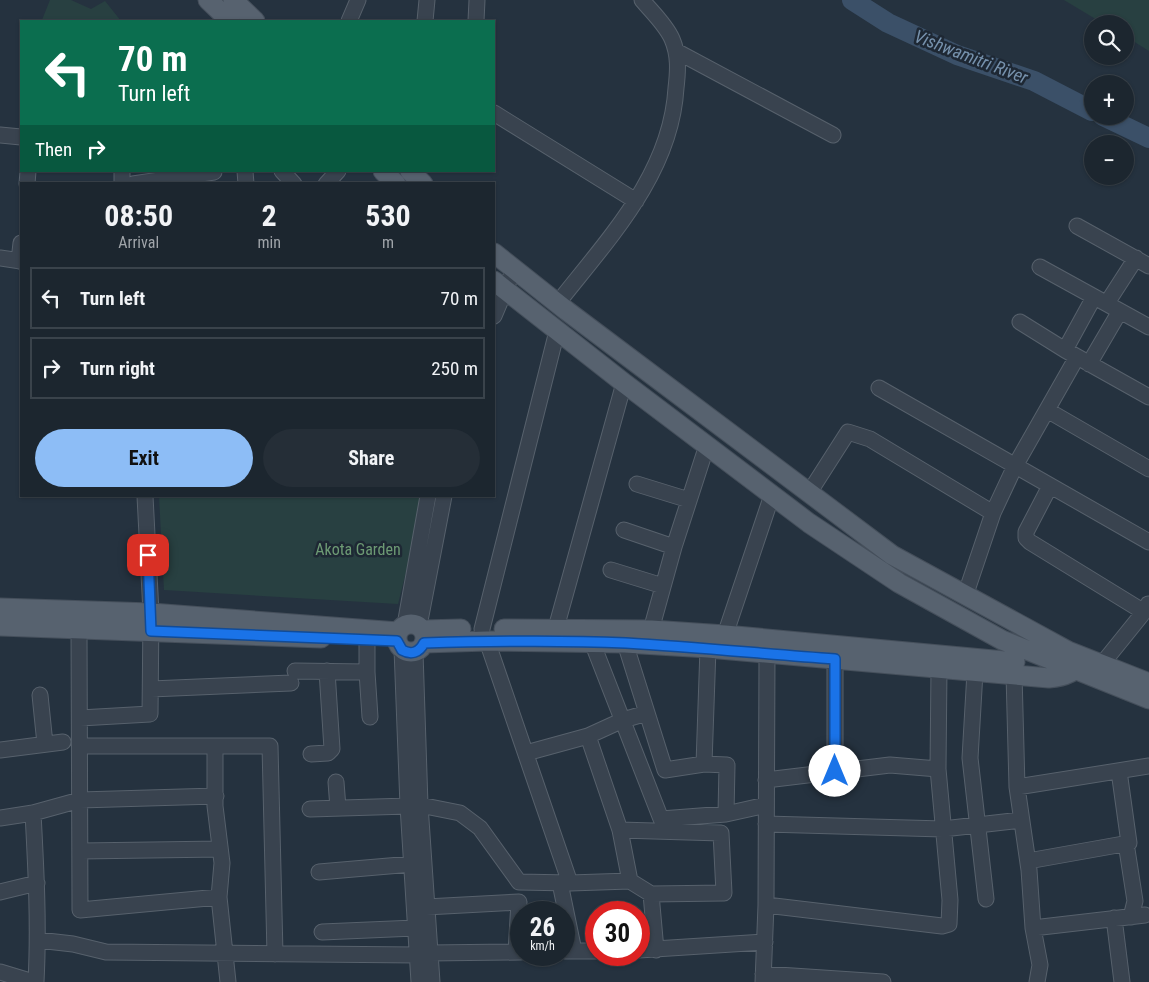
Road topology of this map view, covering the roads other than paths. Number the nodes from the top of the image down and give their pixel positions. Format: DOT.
graph roads {
  1 [pos="208,0"];
  2 [pos="233,0"];
  3 [pos="358,0"];
  4 [pos="426,0"];
  5 [pos="477,0"];
  6 [pos="642,0"];
  7 [pos="229,20"];
  8 [pos="254,20"];
  9 [pos="349,20"];
  10 [pos="425,20"];
  11 [pos="476,20"];
  12 [pos="676,52"];
  13 [pos="495,114"];
  14 [pos="0,135"];
  15 [pos="833,135"];
  16 [pos="20,137"];
  17 [pos="214,172"];
  18 [pos="283,172"];
  19 [pos="337,172"];
  20 [pos="384,172"];
  21 [pos="411,172"];
  22 [pos="146,182"];
  23 [pos="292,182"];
  24 [pos="328,182"];
  25 [pos="394,182"];
  26 [pos="421,182"];
  27 [pos="636,201"];
  28 [pos="1077,226"];
  29 [pos="0,258"];
  30 [pos="503,260"];
  31 [pos="20,261"];
  32 [pos="1142,262"];
  33 [pos="1040,266"];
  34 [pos="497,283"];
  35 [pos="1101,300"];
  36 [pos="557,304"];
  37 [pos="495,305"];
  38 [pos="1120,311"];
  39 [pos="1020,322"];
  40 [pos="1149,327"];
  41 [pos="558,331"];
  42 [pos="1077,357"];
  43 [pos="624,383"];
  44 [pos="879,388"];
  45 [pos="1149,397"];
  46 [pos="1047,410"];
  47 [pos="708,445"];
  48 [pos="1015,466"];
  49 [pos="1149,469"];
  50 [pos="637,484"];
  51 [pos="1050,486"];
  52 [pos="809,493"];
  53 [pos="772,495"];
  54 [pos="145,497"];
  55 [pos="428,497"];
  56 [pos="444,497"];
  57 [pos="689,500"];
  58 [pos="993,513"];
  59 [pos="624,530"];
  60 [pos="1149,542"];
  61 [pos="674,547"];
  62 [pos="611,570"];
  63 [pos="663,586"];
  64 [pos="965,596"];
  65 [pos="1147,607"];
  66 [pos="0,608"];
  67 [pos="151,622"];
  68 [pos="0,626"];
  69 [pos="556,628"];
  70 [pos="79,630"];
  71 [pos="651,630"];
  72 [pos="725,634"];
  73 [pos="485,635"];
  74 [pos="410,637"];
  75 [pos="367,640"];
  76 [pos="592,642"];
  77 [pos="625,643"];
  78 [pos="708,648"];
  79 [pos="767,654"];
  80 [pos="835,659"];
  81 [pos="1078,661"];
  82 [pos="939,669"];
  83 [pos="326,671"];
  84 [pos="367,672"];
  85 [pos="976,672"];
  86 [pos="1014,674"];
  87 [pos="1149,683"];
  88 [pos="150,689"];
  89 [pos="40,695"];
  90 [pos="1149,699"];
  91 [pos="647,713"];
  92 [pos="370,717"];
  93 [pos="80,718"];
  94 [pos="623,720"];
  95 [pos="588,736"];
  96 [pos="63,742"];
  97 [pos="45,744"];
  98 [pos="1,746"];
  99 [pos="80,746"];
  100 [pos="215,746"];
  101 [pos="526,753"];
  102 [pos="311,754"];
  103 [pos="704,764"];
  104 [pos="1149,766"];
  105 [pos="938,769"];
  106 [pos="835,771"];
  107 [pos="1119,771"];
  108 [pos="766,780"];
  109 [pos="336,782"];
  110 [pos="1016,787"];
  111 [pos="216,796"];
  112 [pos="80,800"];
  113 [pos="766,805"];
  114 [pos="414,806"];
  115 [pos="338,808"];
  116 [pos="310,809"];
  117 [pos="33,813"];
  118 [pos="726,814"];
  119 [pos="0,818"];
  120 [pos="1022,820"];
  121 [pos="766,824"];
  122 [pos="978,825"];
  123 [pos="944,829"];
  124 [pos="620,830"];
  125 [pos="1126,843"];
  126 [pos="220,849"];
  127 [pos="81,851"];
  128 [pos="1028,861"];
  129 [pos="412,864"];
  130 [pos="319,872"];
  131 [pos="630,881"];
  132 [pos="37,883"];
  133 [pos="565,883"];
  134 [pos="0,892"];
  135 [pos="651,894"];
  136 [pos="219,898"];
  137 [pos="986,899"];
  138 [pos="566,901"];
  139 [pos="510,902"];
  140 [pos="766,905"];
  141 [pos="426,907"];
  142 [pos="1114,918"];
  143 [pos="416,928"];
  144 [pos="1033,928"];
  145 [pos="322,932"];
  146 [pos="38,940"];
  147 [pos="765,942"];
  148 [pos="650,950"];
  149 [pos="656,950"];
  150 [pos="510,952"];
  151 [pos="225,954"];
  152 [pos="274,954"];
  153 [pos="423,954"];
  154 [pos="0,972"];
  155 [pos="763,978"];
  156 [pos="34,982"];
  157 [pos="228,982"];
  158 [pos="420,982"];
  159 [pos="432,982"];
  160 [pos="883,982"];
  161 [pos="1037,982"];
  162 [pos="1122,982"];
  1 -- 7 [label="main road"];
  2 -- 8 [label="main road"];
  3 -- 9 [label="street"];
  4 -- 10 [label="street"];
  5 -- 11 [label="street"];
  6 -- 12 [label="street"];
  12 -- 15 [label="street"];
  12 -- 27 [label="street"];
  13 -- 27 [label="street"];
  14 -- 16 [label="street"];
  17 -- 22 [label="street"];
  18 -- 23 [label="street"];
  19 -- 24 [label="street"];
  20 -- 25 [label="main road"];
  21 -- 26 [label="main road"];
  27 -- 36 [label="street"];
  28 -- 32 [label="street"];
  29 -- 31 [label="street"];
  30 -- 34 [label="street"];
  30 -- 36 [label="main road"];
  32 -- 35 [label="street"];
  33 -- 35 [label="street"];
  34 -- 37 [label="street"];
  34 -- 41 [label="main road"];
  35 -- 38 [label="street"];
  35 -- 42 [label="street"];
  36 -- 52 [label="main road"];
  38 -- 40 [label="street"];
  38 -- 42 [label="street"];
  39 -- 42 [label="street"];
  41 -- 43 [label="main road"];
  41 -- 73 [label="street"];
  42 -- 45 [label="street"];
  42 -- 46 [label="street"];
  43 -- 47 [label="main road"];
  43 -- 69 [label="street"];
  44 -- 48 [label="street"];
  46 -- 48 [label="street"];
  46 -- 49 [label="street"];
  47 -- 53 [label="main road"];
  47 -- 57 [label="street"];
  48 -- 51 [label="street"];
  48 -- 58 [label="street"];
  50 -- 57 [label="street"];
  51 -- 60 [label="street"];
  51 -- 65 [label="street"];
  52 -- 58 [label="street"];
  52 -- 64 [label="main road"];
  53 -- 72 [label="street"];
  53 -- 81 [label="main road"];
  54 -- 67 [label="street"];
  55 -- 74 [label="street"];
  56 -- 74 [label="street"];
  57 -- 61 [label="street"];
  58 -- 64 [label="street"];
  59 -- 61 [label="street"];
  61 -- 63 [label="street"];
  62 -- 63 [label="street"];
  63 -- 71 [label="street"];
  64 -- 81 [label="main road"];
  65 -- 81 [label="street"];
  66 -- 67 [label="main road"];
  67 -- 70 [label="main road"];
  67 -- 74 [label="main road"];
  67 -- 75 [label="main road"];
  67 -- 88 [label="street"];
  68 -- 70 [label="main road"];
  69 -- 71 [label="main road"];
  69 -- 73 [label="main road"];
  70 -- 93 [label="street"];
  71 -- 72 [label="main road"];
  72 -- 81 [label="main road"];
  73 -- 74 [label="main road"];
  73 -- 76 [label="main road"];
  73 -- 101 [label="street"];
  74 -- 75 [label="main road"];
  74 -- 114 [label="street"];
  75 -- 84 [label="street"];
  76 -- 77 [label="main road"];
  76 -- 94 [label="street"];
  77 -- 78 [label="main road"];
  77 -- 91 [label="street"];
  78 -- 79 [label="main road"];
  78 -- 103 [label="street"];
  79 -- 80 [label="main road"];
  79 -- 108 [label="street"];
  80 -- 82 [label="main road"];
  80 -- 106 [label="street"];
  81 -- 86 [label="main road"];
  81 -- 87 [label="main road"];
  81 -- 90 [label="main road"];
  82 -- 85 [label="main road"];
  82 -- 105 [label="street"];
  83 -- 84 [label="street"];
  83 -- 88 [label="street"];
  83 -- 102 [label="street"];
  84 -- 92 [label="street"];
  85 -- 86 [label="main road"];
  85 -- 122 [label="street"];
  86 -- 110 [label="street"];
  88 -- 93 [label="street"];
  89 -- 97 [label="street"];
  91 -- 94 [label="street"];
  91 -- 103 [label="street"];
  93 -- 99 [label="street"];
  94 -- 95 [label="street"];
  94 -- 118 [label="street"];
  95 -- 101 [label="street"];
  95 -- 124 [label="street"];
  96 -- 97 [label="street"];
  97 -- 98 [label="street"];
  99 -- 100 [label="street"];
  99 -- 112 [label="street"];
  100 -- 111 [label="street"];
  100 -- 152 [label="street"];
  101 -- 133 [label="street"];
  103 -- 118 [label="street"];
  104 -- 107 [label="street"];
  105 -- 106 [label="street"];
  105 -- 123 [label="street"];
  106 -- 108 [label="street"];
  107 -- 110 [label="street"];
  107 -- 125 [label="street"];
  108 -- 113 [label="street"];
  109 -- 115 [label="street"];
  110 -- 120 [label="street"];
  111 -- 112 [label="street"];
  111 -- 126 [label="street"];
  112 -- 117 [label="street"];
  112 -- 127 [label="street"];
  113 -- 118 [label="street"];
  113 -- 121 [label="street"];
  114 -- 115 [label="street"];
  114 -- 129 [label="street"];
  114 -- 133 [label="street"];
  114 -- 141 [label="street"];
  115 -- 116 [label="street"];
  117 -- 119 [label="street"];
  117 -- 132 [label="street"];
  120 -- 122 [label="street"];
  120 -- 128 [label="street"];
  121 -- 123 [label="street"];
  121 -- 140 [label="street"];
  122 -- 123 [label="street"];
  122 -- 137 [label="street"];
  123 -- 140 [label="street"];
  124 -- 131 [label="street"];
  124 -- 135 [label="street"];
  125 -- 128 [label="street"];
  125 -- 142 [label="street"];
  126 -- 127 [label="street"];
  126 -- 136 [label="street"];
  127 -- 136 [label="street"];
  128 -- 144 [label="street"];
  129 -- 130 [label="street"];
  129 -- 143 [label="street"];
  131 -- 133 [label="street"];
  131 -- 135 [label="street"];
  132 -- 134 [label="street"];
  132 -- 146 [label="street"];
  133 -- 138 [label="street"];
  135 -- 149 [label="street"];
  136 -- 151 [label="street"];
  139 -- 141 [label="street"];
  140 -- 147 [label="street"];
  141 -- 153 [label="street"];
  142 -- 144 [label="street"];
  142 -- 162 [label="street"];
  143 -- 145 [label="street"];
  143 -- 153 [label="street"];
  144 -- 161 [label="street"];
  146 -- 151 [label="street"];
  146 -- 156 [label="street"];
  147 -- 149 [label="street"];
  147 -- 155 [label="street"];
  148 -- 149 [label="street"];
  150 -- 153 [label="street"];
  151 -- 152 [label="street"];
  151 -- 157 [label="street"];
  152 -- 153 [label="street"];
  153 -- 158 [label="street"];
  153 -- 159 [label="street"];
  154 -- 156 [label="street"];
  155 -- 160 [label="street"];
}
